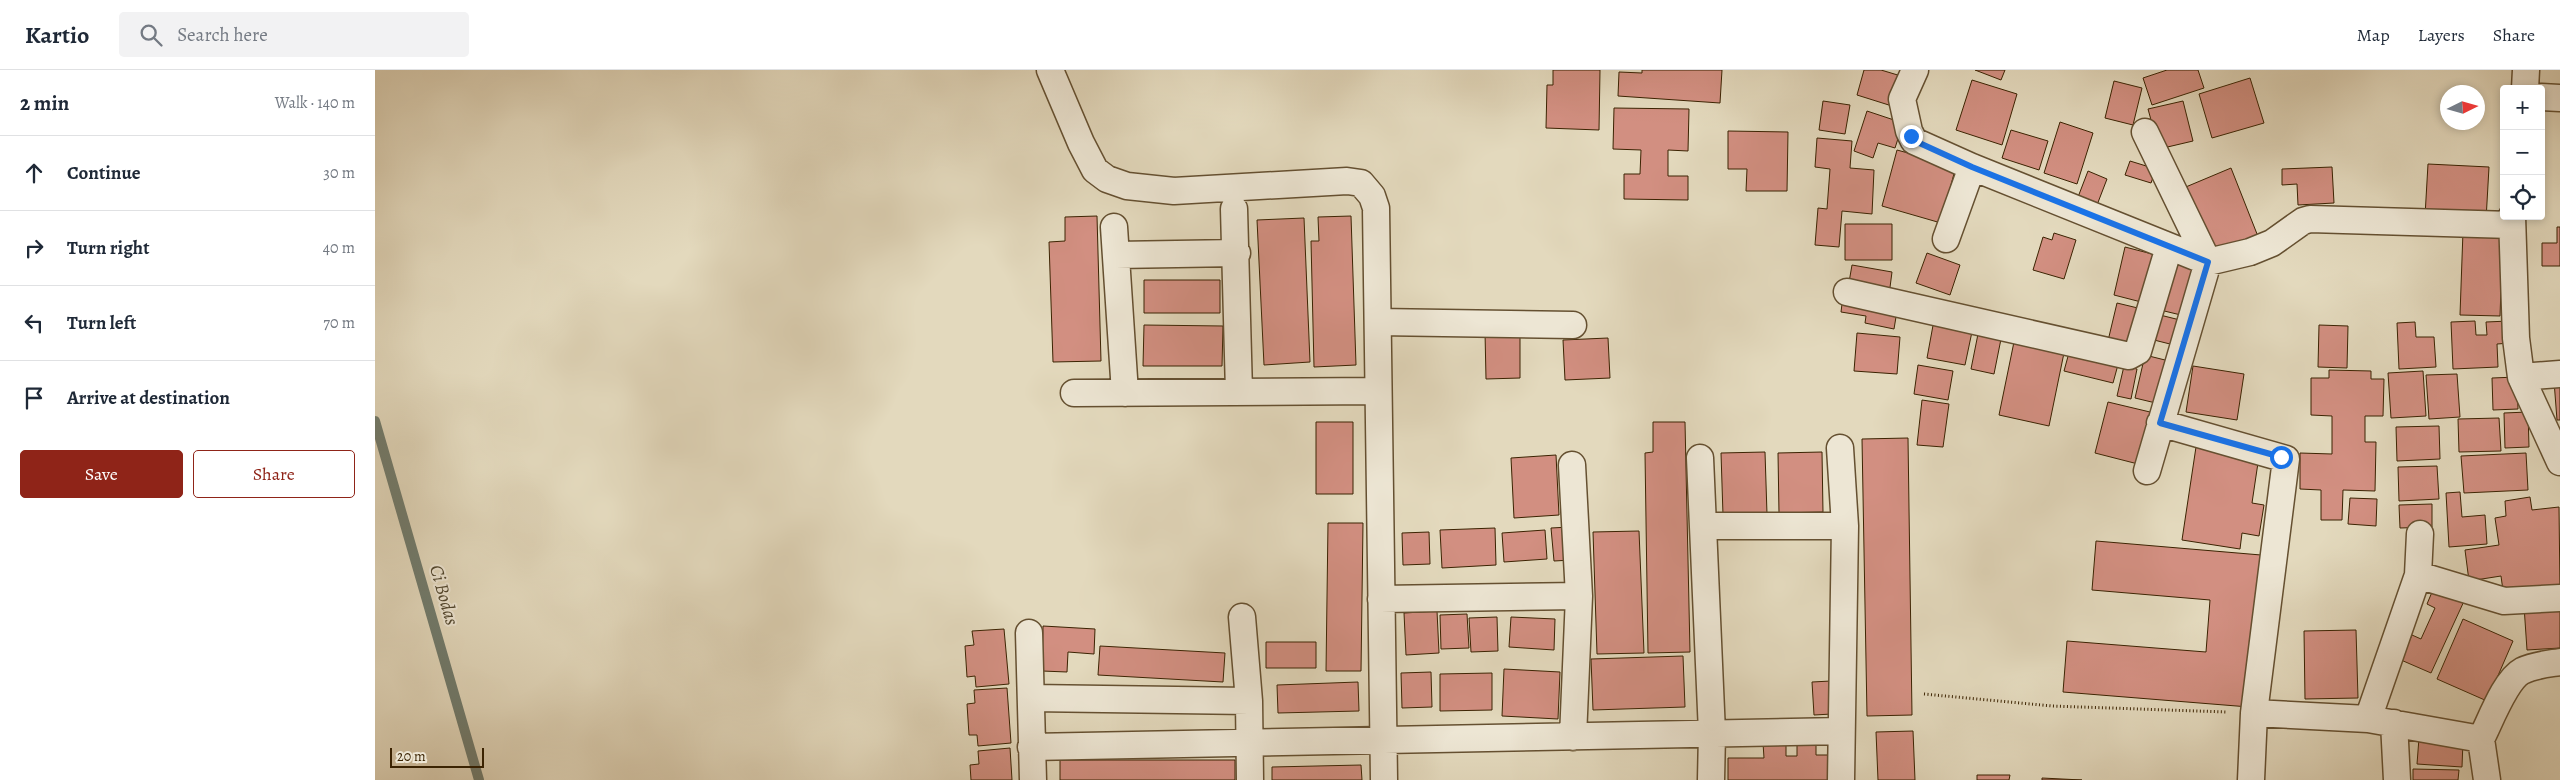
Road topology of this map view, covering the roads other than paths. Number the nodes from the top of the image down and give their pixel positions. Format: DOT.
graph roads {
  1 [pos="1050,70"];
  2 [pos="1915,70"];
  3 [pos="2526,70"];
  4 [pos="2525,85"];
  5 [pos="2545,97"];
  6 [pos="2560,98"];
  7 [pos="2145,132"];
  8 [pos="1972,167"];
  9 [pos="1234,209"];
  10 [pos="2512,221"];
  11 [pos="1113,227"];
  12 [pos="1945,240"];
  13 [pos="2169,247"];
  14 [pos="1237,254"];
  15 [pos="1115,255"];
  16 [pos="2208,262"];
  17 [pos="1847,292"];
  18 [pos="1378,322"];
  19 [pos="1573,325"];
  20 [pos="2560,374"];
  21 [pos="2521,376"];
  22 [pos="1378,391"];
  23 [pos="1239,392"];
  24 [pos="1074,393"];
  25 [pos="1125,393"];
  26 [pos="2160,423"];
  27 [pos="1840,448"];
  28 [pos="1700,458"];
  29 [pos="2560,462"];
  30 [pos="1572,465"];
  31 [pos="2147,471"];
  32 [pos="1703,526"];
  33 [pos="1845,526"];
  34 [pos="2420,534"];
  35 [pos="2417,575"];
  36 [pos="1579,596"];
  37 [pos="2560,598"];
  38 [pos="1381,599"];
  39 [pos="1242,617"];
  40 [pos="1029,634"];
  41 [pos="2560,662"];
  42 [pos="1031,698"];
  43 [pos="1249,702"];
  44 [pos="2254,713"];
  45 [pos="2369,719"];
  46 [pos="2395,723"];
  47 [pos="1841,731"];
  48 [pos="1712,734"];
  49 [pos="1573,737"];
  50 [pos="2481,739"];
  51 [pos="1383,740"];
  52 [pos="1249,743"];
  53 [pos="1031,747"];
  54 [pos="1033,780"];
  55 [pos="1250,780"];
  56 [pos="1384,780"];
  57 [pos="1711,780"];
  58 [pos="1841,780"];
  59 [pos="2251,780"];
  60 [pos="2397,780"];
  61 [pos="2487,780"];
  1 -- 18 [label="street"];
  2 -- 8 [label="street"];
  3 -- 4 [label="street"];
  5 -- 6 [label="street"];
  7 -- 16 [label="street"];
  8 -- 12 [label="street"];
  8 -- 13 [label="street"];
  9 -- 14 [label="street"];
  10 -- 16 [label="street"];
  10 -- 21 [label="street"];
  11 -- 15 [label="street"];
  13 -- 16 [label="street"];
  13 -- 17 [label="street"];
  14 -- 15 [label="street"];
  14 -- 23 [label="street"];
  15 -- 25 [label="street"];
  16 -- 26 [label="street"];
  18 -- 19 [label="street"];
  18 -- 22 [label="street"];
  20 -- 21 [label="street"];
  21 -- 29 [label="street"];
  22 -- 23 [label="street"];
  22 -- 38 [label="street"];
  23 -- 25 [label="street"];
  24 -- 25 [label="street"];
  26 -- 31 [label="street"];
  26 -- 44 [label="street"];
  27 -- 33 [label="street"];
  28 -- 32 [label="street"];
  30 -- 36 [label="street"];
  32 -- 33 [label="street"];
  32 -- 48 [label="street"];
  33 -- 47 [label="street"];
  34 -- 35 [label="street"];
  35 -- 37 [label="street"];
  35 -- 45 [label="street"];
  36 -- 38 [label="street"];
  36 -- 49 [label="street"];
  38 -- 51 [label="street"];
  39 -- 43 [label="street"];
  40 -- 42 [label="street"];
  41 -- 50 [label="street"];
  42 -- 43 [label="street"];
  42 -- 53 [label="street"];
  43 -- 52 [label="street"];
  44 -- 45 [label="street"];
  44 -- 59 [label="street"];
  45 -- 46 [label="street"];
  46 -- 50 [label="street"];
  46 -- 60 [label="street"];
  47 -- 48 [label="street"];
  47 -- 58 [label="street"];
  48 -- 49 [label="street"];
  48 -- 57 [label="street"];
  49 -- 51 [label="street"];
  50 -- 61 [label="street"];
  51 -- 52 [label="street"];
  51 -- 56 [label="street"];
  52 -- 53 [label="street"];
  52 -- 55 [label="street"];
  53 -- 54 [label="street"];
}
